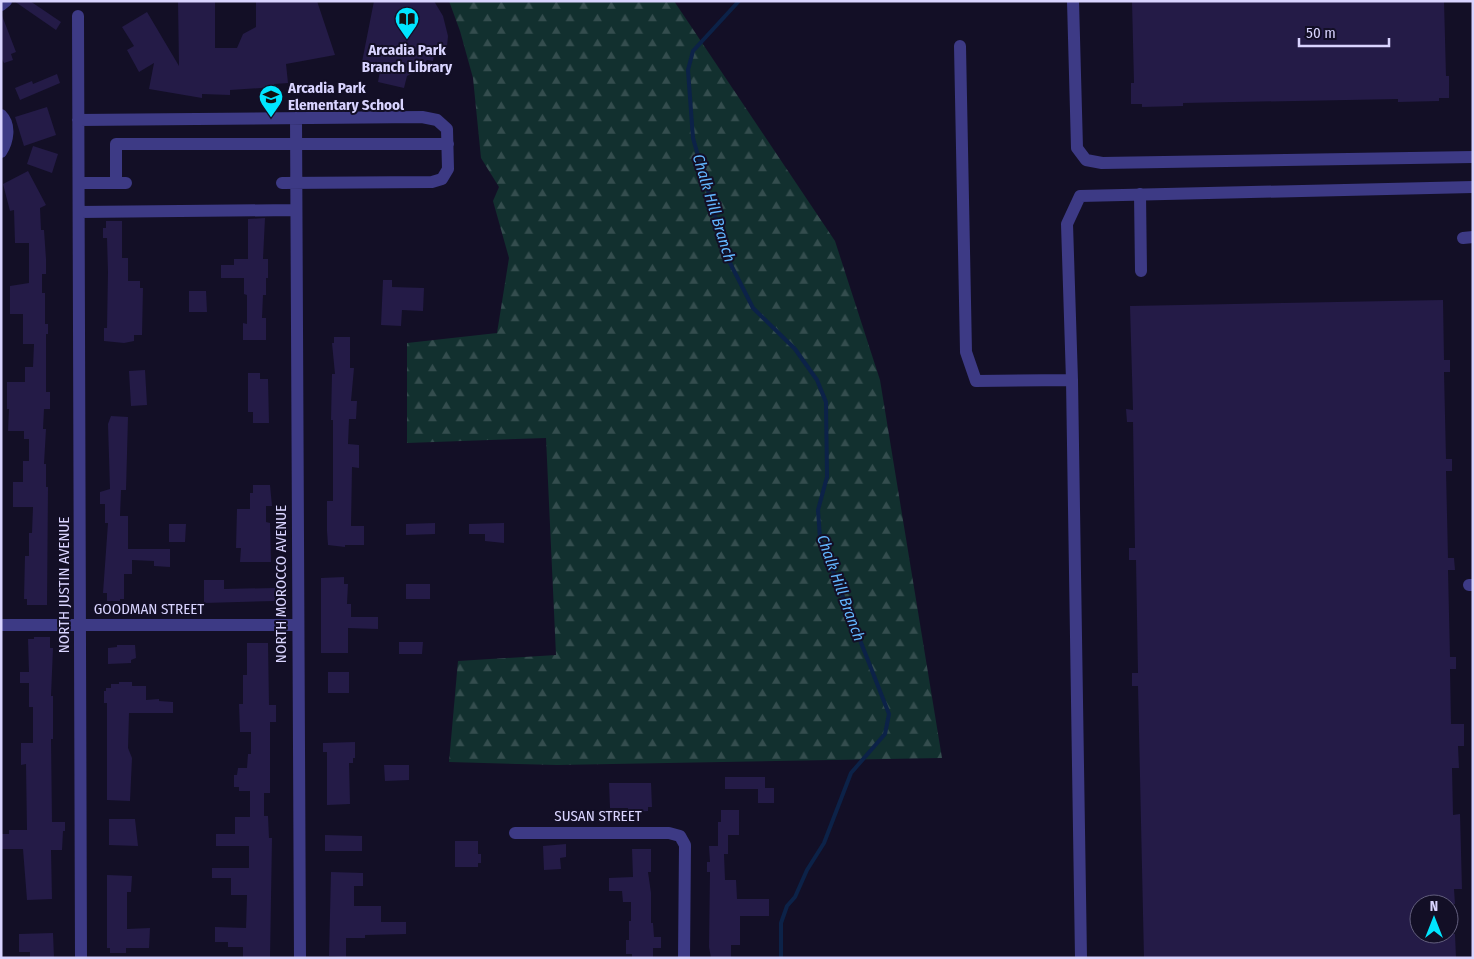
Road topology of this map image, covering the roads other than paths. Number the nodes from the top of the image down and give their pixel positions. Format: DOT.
graph roads {
  1 [pos="6,1"];
  2 [pos="1073,1"];
  3 [pos="1,5"];
  4 [pos="78,16"];
  5 [pos="960,46"];
  6 [pos="1,115"];
  7 [pos="296,118"];
  8 [pos="78,120"];
  9 [pos="448,144"];
  10 [pos="296,145"];
  11 [pos="1,152"];
  12 [pos="1473,157"];
  13 [pos="78,183"];
  14 [pos="282,183"];
  15 [pos="296,183"];
  16 [pos="1473,187"];
  17 [pos="1140,194"];
  18 [pos="296,210"];
  19 [pos="79,212"];
  20 [pos="1141,271"];
  21 [pos="1072,380"];
  22 [pos="1,625"];
  23 [pos="80,625"];
  24 [pos="298,625"];
  25 [pos="515,833"];
  26 [pos="81,958"];
  27 [pos="300,958"];
  28 [pos="684,958"];
  29 [pos="1080,958"];
  1 -- 3 [label="street"];
  2 -- 12 [label="street"];
  4 -- 8 [label="street, NORTH JUSTIN AVENUE"];
  5 -- 21 [label="street"];
  6 -- 11 [label="street"];
  7 -- 8 [label="street"];
  7 -- 9 [label="street"];
  7 -- 10 [label="street, NORTH MOROCCO AVENUE"];
  8 -- 13 [label="street, NORTH JUSTIN AVENUE"];
  9 -- 10 [label="street"];
  9 -- 15 [label="street"];
  10 -- 13 [label="street"];
  10 -- 15 [label="street, NORTH MOROCCO AVENUE"];
  13 -- 19 [label="street, NORTH JUSTIN AVENUE"];
  14 -- 15 [label="street"];
  15 -- 18 [label="street, NORTH MOROCCO AVENUE"];
  16 -- 17 [label="street"];
  17 -- 20 [label="street"];
  17 -- 21 [label="street"];
  18 -- 19 [label="street"];
  18 -- 24 [label="street, NORTH MOROCCO AVENUE"];
  19 -- 23 [label="street, NORTH JUSTIN AVENUE"];
  21 -- 29 [label="street"];
  22 -- 23 [label="street, GOODMAN STREET"];
  23 -- 24 [label="street, GOODMAN STREET"];
  23 -- 26 [label="street, NORTH JUSTIN AVENUE"];
  24 -- 27 [label="street, NORTH MOROCCO AVENUE"];
  25 -- 28 [label="street, SUSAN STREET"];
}
